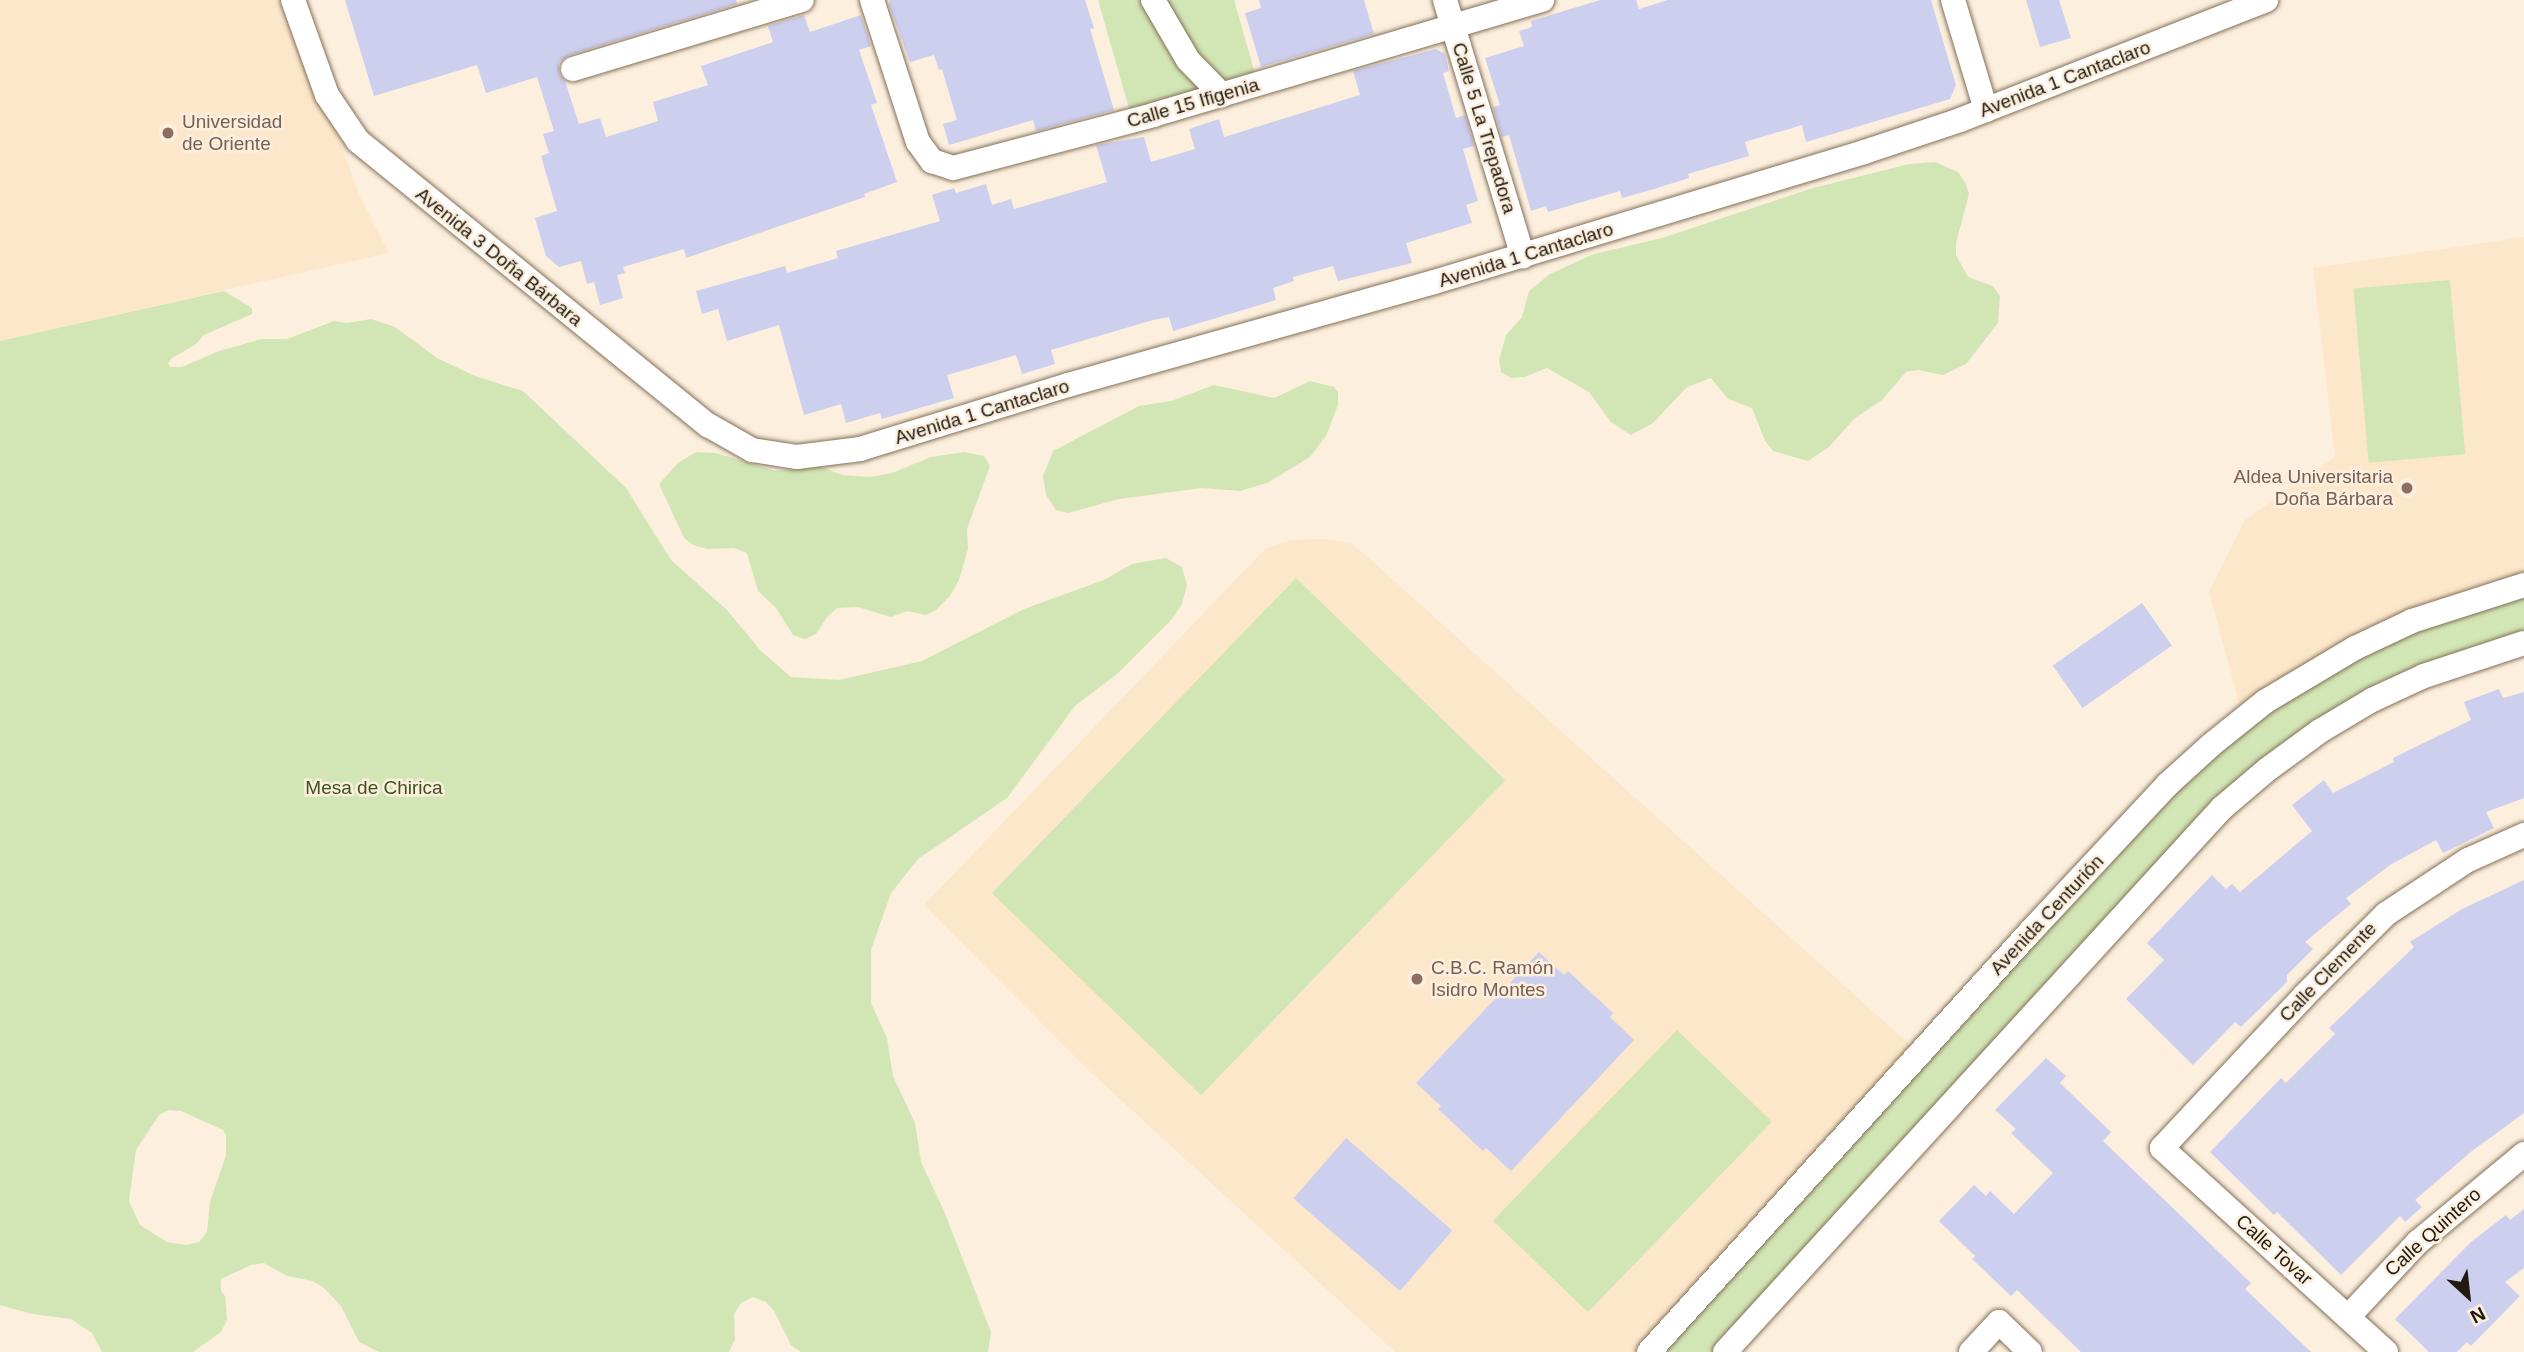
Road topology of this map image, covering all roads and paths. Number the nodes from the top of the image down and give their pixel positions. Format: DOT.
graph roads {
  1 [pos="293,0"];
  2 [pos="802,0"];
  3 [pos="872,0"];
  4 [pos="1153,0"];
  5 [pos="1446,0"];
  6 [pos="1542,0"];
  7 [pos="1953,0"];
  8 [pos="2266,0"];
  9 [pos="1453,26"];
  10 [pos="573,69"];
  11 [pos="1222,95"];
  12 [pos="1986,110"];
  13 [pos="1522,256"];
  14 [pos="772,455"];
  15 [pos="2524,585"];
  16 [pos="2524,643"];
  17 [pos="2524,835"];
  18 [pos="2162,1148"];
  19 [pos="2524,1154"];
  20 [pos="2348,1317"];
  21 [pos="1649,1352"];
  22 [pos="1725,1352"];
  23 [pos="1971,1352"];
  24 [pos="2030,1352"];
  25 [pos="2386,1352"];
  1 -- 14 [label="street, Avenida 3 Doña Bárbara"];
  2 -- 10 [label="street"];
  3 -- 11 [label="street, Calle 15 Ifigenia"];
  4 -- 11 [label="street"];
  5 -- 9 [label="street, Calle 5 La Trepadora"];
  6 -- 9 [label="street, Calle 15 Ifigenia"];
  7 -- 12 [label="street"];
  8 -- 12 [label="street, Avenida 1 Cantaclaro"];
  9 -- 11 [label="street, Calle 15 Ifigenia"];
  9 -- 13 [label="street, Calle 5 La Trepadora"];
  12 -- 13 [label="street, Avenida 1 Cantaclaro"];
  13 -- 14 [label="street, Avenida 1 Cantaclaro"];
  15 -- 21 [label="street, Avenida Centurión"];
  16 -- 22 [label="street"];
  17 -- 18 [label="street, Calle Clemente"];
  18 -- 20 [label="street, Calle Tovar"];
  19 -- 20 [label="street, Calle Quintero"];
  20 -- 25 [label="street, Calle Tovar"];
  23 -- 24 [label="street"];
}
